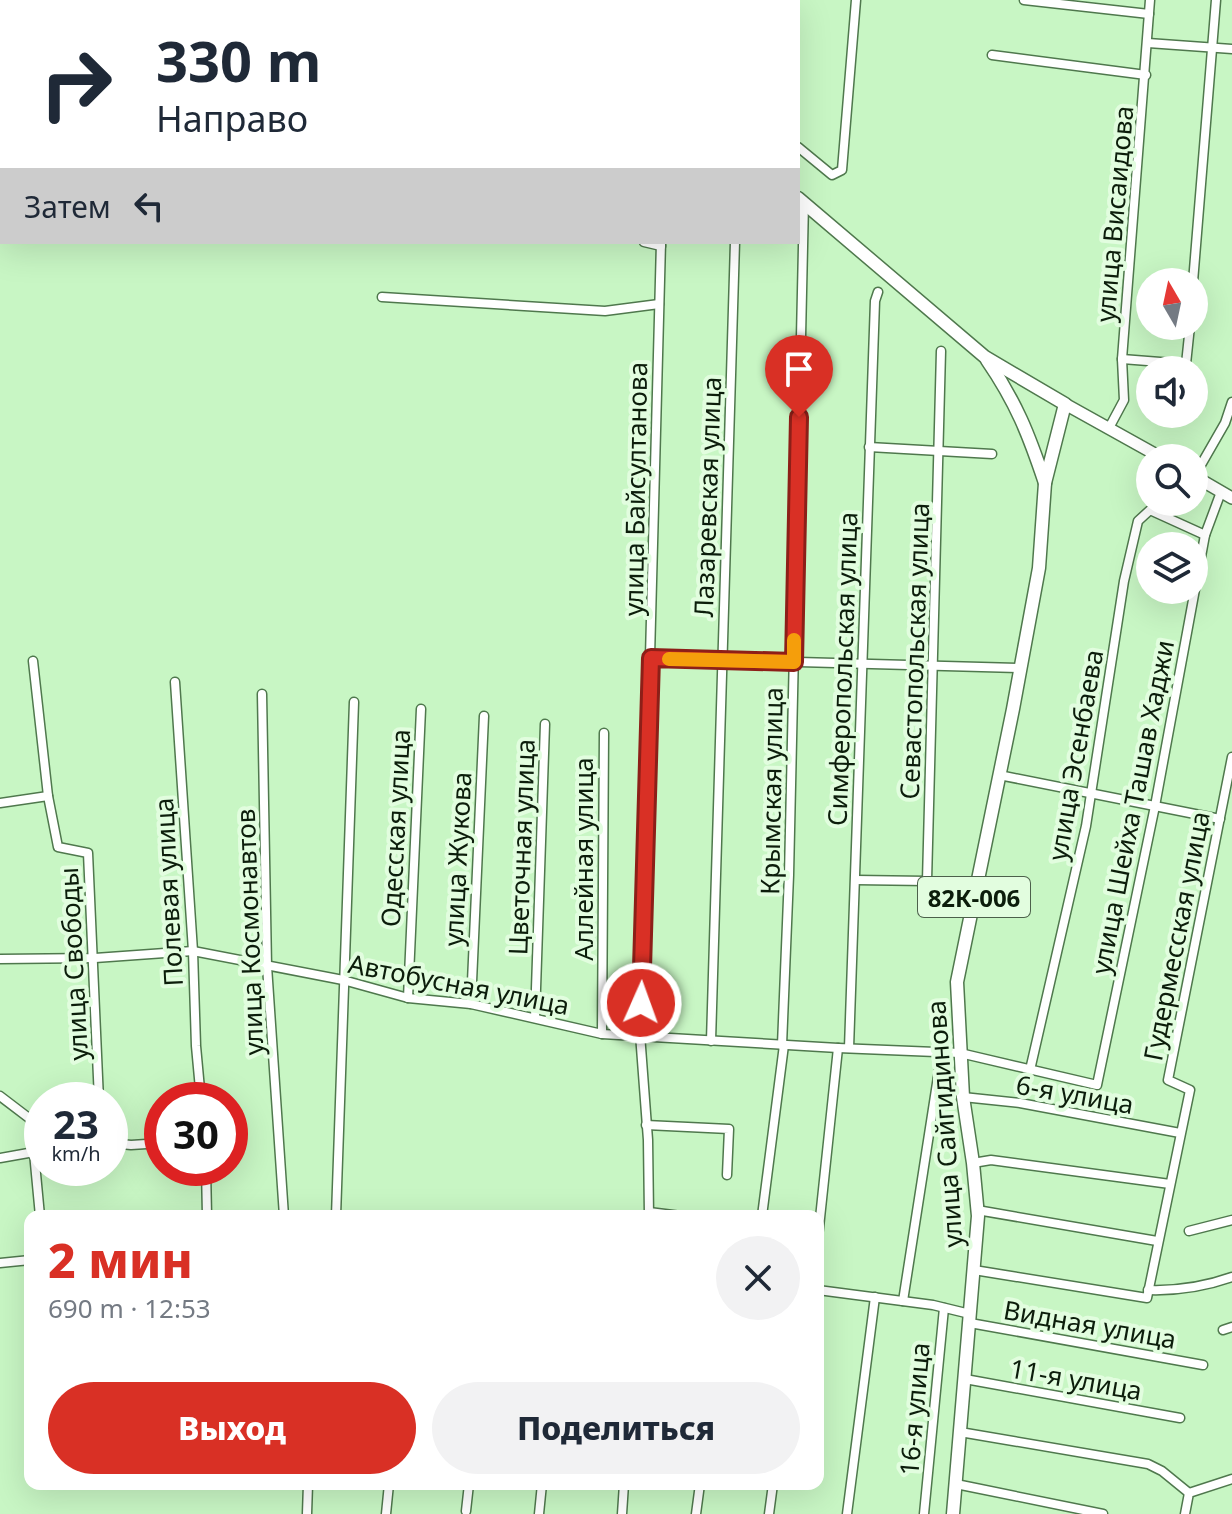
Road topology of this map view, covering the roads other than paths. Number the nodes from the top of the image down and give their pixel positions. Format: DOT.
graph roads {
  1 [pos="856,0"];
  2 [pos="1024,0"];
  3 [pos="1150,0"];
  4 [pos="1216,0"];
  5 [pos="1149,14"];
  6 [pos="1148,43"];
  7 [pos="1212,48"];
  8 [pos="1232,49"];
  9 [pos="992,55"];
  10 [pos="1146,75"];
  11 [pos="800,149"];
  12 [pos="801,200"];
  13 [pos="661,244"];
  14 [pos="735,244"];
  15 [pos="1194,268"];
  16 [pos="878,292"];
  17 [pos="382,297"];
  18 [pos="659,304"];
  19 [pos="1189,340"];
  20 [pos="941,351"];
  21 [pos="985,357"];
  22 [pos="1122,359"];
  23 [pos="1232,402"];
  24 [pos="1065,404"];
  25 [pos="1109,428"];
  26 [pos="1137,444"];
  27 [pos="869,447"];
  28 [pos="939,451"];
  29 [pos="1208,452"];
  30 [pos="992,454"];
  31 [pos="1045,483"];
  32 [pos="1208,484"];
  33 [pos="1221,492"];
  34 [pos="1232,498"];
  35 [pos="1198,532"];
  36 [pos="1206,532"];
  37 [pos="1192,604"];
  38 [pos="651,658"];
  39 [pos="722,660"];
  40 [pos="33,661"];
  41 [pos="794,662"];
  42 [pos="861,664"];
  43 [pos="934,666"];
  44 [pos="1020,668"];
  45 [pos="175,682"];
  46 [pos="262,694"];
  47 [pos="354,702"];
  48 [pos="421,709"];
  49 [pos="484,716"];
  50 [pos="545,724"];
  51 [pos="604,733"];
  52 [pos="1232,757"];
  53 [pos="999,775"];
  54 [pos="1093,792"];
  55 [pos="48,796"];
  56 [pos="0,803"];
  57 [pos="1155,806"];
  58 [pos="1220,819"];
  59 [pos="856,880"];
  60 [pos="193,951"];
  61 [pos="95,958"];
  62 [pos="0,959"];
  63 [pos="267,966"];
  64 [pos="343,980"];
  65 [pos="408,998"];
  66 [pos="471,1004"];
  67 [pos="535,1018"];
  68 [pos="602,1034"];
  69 [pos="640,1034"];
  70 [pos="711,1041"];
  71 [pos="783,1045"];
  72 [pos="838,1048"];
  73 [pos="849,1048"];
  74 [pos="942,1051"];
  75 [pos="960,1053"];
  76 [pos="1030,1070"];
  77 [pos="98,1082"];
  78 [pos="199,1082"];
  79 [pos="1097,1085"];
  80 [pos="0,1096"];
  81 [pos="963,1097"];
  82 [pos="24,1115"];
  83 [pos="646,1125"];
  84 [pos="1180,1133"];
  85 [pos="24,1154"];
  86 [pos="0,1158"];
  87 [pos="973,1163"];
  88 [pos="727,1175"];
  89 [pos="1170,1184"];
  90 [pos="37,1186"];
  91 [pos="206,1186"];
  92 [pos="39,1210"];
  93 [pos="207,1210"];
  94 [pos="284,1210"];
  95 [pos="336,1210"];
  96 [pos="649,1210"];
  97 [pos="763,1210"];
  98 [pos="822,1210"];
  99 [pos="977,1210"];
  100 [pos="1232,1220"];
  101 [pos="1189,1231"];
  102 [pos="1157,1241"];
  103 [pos="24,1261"];
  104 [pos="0,1263"];
  105 [pos="974,1270"];
  106 [pos="1232,1277"];
  107 [pos="824,1291"];
  108 [pos="1148,1294"];
  109 [pos="875,1297"];
  110 [pos="903,1301"];
  111 [pos="944,1308"];
  112 [pos="970,1319"];
  113 [pos="1203,1365"];
  114 [pos="965,1379"];
  115 [pos="1180,1418"];
  116 [pos="960,1432"];
  117 [pos="1232,1479"];
  118 [pos="956,1484"];
  119 [pos="308,1490"];
  120 [pos="388,1490"];
  121 [pos="468,1490"];
  122 [pos="541,1490"];
  123 [pos="624,1490"];
  124 [pos="699,1490"];
  125 [pos="772,1490"];
  126 [pos="1189,1493"];
  127 [pos="466,1511"];
  128 [pos="307,1514"];
  129 [pos="386,1514"];
  130 [pos="539,1514"];
  131 [pos="622,1514"];
  132 [pos="696,1514"];
  133 [pos="769,1514"];
  134 [pos="847,1514"];
  135 [pos="924,1514"];
  136 [pos="953,1514"];
  137 [pos="1103,1514"];
  138 [pos="1185,1514"];
  1 -- 11 [label="street"];
  2 -- 5 [label="street"];
  3 -- 5 [label="street, улица Висаидова"];
  4 -- 7 [label="street"];
  5 -- 6 [label="street, улица Висаидова"];
  6 -- 7 [label="street"];
  6 -- 10 [label="street, улица Висаидова"];
  7 -- 8 [label="street"];
  7 -- 15 [label="street"];
  9 -- 10 [label="street"];
  10 -- 22 [label="street, улица Висаидова"];
  12 -- 21 [label="main road, 82К-006"];
  12 -- 41 [label="street, Крымская улица"];
  13 -- 18 [label="street, улица Байсултанова"];
  14 -- 39 [label="street, Лазаревская улица"];
  16 -- 27 [label="street, Симферопольская улица"];
  17 -- 18 [label="street"];
  18 -- 38 [label="street, улица Байсултанова"];
  19 -- 22 [label="street"];
  20 -- 28 [label="street, Севастопольская улица"];
  21 -- 24 [label="main road"];
  21 -- 31 [label="main road, 82К-006"];
  22 -- 25 [label="street, улица Висаидова"];
  23 -- 29 [label="street"];
  24 -- 25 [label="main road"];
  24 -- 31 [label="main road, улица Сайгидинова"];
  25 -- 26 [label="main road"];
  27 -- 28 [label="street"];
  27 -- 42 [label="street, Симферопольская улица"];
  28 -- 30 [label="street"];
  28 -- 43 [label="street, Севастопольская улица"];
  31 -- 44 [label="main road, улица Сайгидинова / 82К-006"];
  32 -- 33 [label="main road"];
  33 -- 34 [label="main road"];
  33 -- 36 [label="street, улица Шейха Ташав Хаджи"];
  35 -- 54 [label="street, улица Эсенбаева"];
  37 -- 57 [label="street, улица Шейха Ташав Хаджи"];
  38 -- 39 [label="street"];
  38 -- 69 [label="street, улица Байсултанова"];
  39 -- 41 [label="street"];
  39 -- 70 [label="street, Лазаревская улица"];
  40 -- 55 [label="street, улица Свободы"];
  41 -- 42 [label="street"];
  41 -- 71 [label="street, Крымская улица"];
  42 -- 43 [label="street"];
  42 -- 59 [label="street, Симферопольская улица"];
  43 -- 44 [label="street"];
  43 -- 59 [label="street, Севастопольская улица"];
  44 -- 53 [label="main road, улица Сайгидинова / 82К-006"];
  45 -- 60 [label="street, Полевая улица"];
  46 -- 63 [label="street, улица Космонавтов"];
  47 -- 64 [label="street"];
  48 -- 65 [label="street, Одесская улица"];
  49 -- 66 [label="street, улица Жукова"];
  50 -- 67 [label="street, Цветочная улица"];
  51 -- 68 [label="street, Аллейная улица"];
  52 -- 58 [label="street, Гудермесская улица"];
  53 -- 54 [label="street"];
  53 -- 75 [label="main road, улица Сайгидинова / 82К-006"];
  54 -- 57 [label="street"];
  54 -- 76 [label="street, улица Эсенбаева"];
  55 -- 56 [label="street"];
  55 -- 61 [label="street, улица Свободы"];
  57 -- 58 [label="street"];
  57 -- 79 [label="street, улица Шейха Ташав Хаджи"];
  58 -- 84 [label="street, Гудермесская улица"];
  59 -- 73 [label="street, Симферопольская улица"];
  60 -- 61 [label="street, Автобусная улица"];
  60 -- 63 [label="street, Автобусная улица"];
  60 -- 78 [label="street, Полевая улица"];
  61 -- 62 [label="street, Автобусная улица"];
  61 -- 77 [label="street, улица Свободы"];
  63 -- 64 [label="street, Автобусная улица"];
  63 -- 94 [label="street, улица Космонавтов"];
  64 -- 65 [label="street, Автобусная улица"];
  64 -- 95 [label="street"];
  65 -- 66 [label="street, Автобусная улица"];
  66 -- 67 [label="street, Автобусная улица"];
  67 -- 68 [label="street, Автобусная улица"];
  68 -- 69 [label="street, Автобусная улица"];
  69 -- 70 [label="street, Автобусная улица"];
  69 -- 83 [label="street, улица Байсултанова"];
  70 -- 71 [label="street, Автобусная улица"];
  71 -- 72 [label="street, Автобусная улица"];
  71 -- 97 [label="street, Крымская улица"];
  72 -- 73 [label="street, Автобусная улица"];
  72 -- 98 [label="street"];
  73 -- 74 [label="street, Автобусная улица"];
  74 -- 75 [label="street, Автобусная улица"];
  74 -- 110 [label="street"];
  75 -- 76 [label="street, Автобусная улица"];
  75 -- 81 [label="main road, улица Сайгидинова / 82К-006"];
  76 -- 79 [label="street, Автобусная улица"];
  80 -- 82 [label="street"];
  81 -- 84 [label="street, 6-я улица"];
  81 -- 87 [label="main road, улица Сайгидинова / 82К-006"];
  83 -- 88 [label="street"];
  83 -- 96 [label="street, улица Байсултанова"];
  84 -- 89 [label="street, Гудермесская улица"];
  85 -- 86 [label="street"];
  87 -- 89 [label="street"];
  87 -- 99 [label="main road, улица Сайгидинова / 82К-006"];
  89 -- 102 [label="street, Гудермесская улица"];
  90 -- 92 [label="street"];
  91 -- 93 [label="street"];
  99 -- 102 [label="street"];
  99 -- 105 [label="main road, улица Сайгидинова / 82К-006"];
  100 -- 101 [label="street"];
  102 -- 108 [label="street, Гудермесская улица"];
  103 -- 104 [label="street"];
  105 -- 108 [label="street"];
  105 -- 112 [label="main road, улица Сайгидинова / 82К-006"];
  106 -- 108 [label="street"];
  107 -- 109 [label="street, Видная улица"];
  109 -- 110 [label="street, Видная улица"];
  109 -- 134 [label="street"];
  110 -- 111 [label="street, Видная улица"];
  111 -- 112 [label="street, Видная улица"];
  111 -- 135 [label="street, 16-я улица"];
  112 -- 113 [label="street, Видная улица"];
  112 -- 114 [label="main road, улица Сайгидинова / 82К-006"];
  114 -- 115 [label="street, 11-я улица"];
  114 -- 116 [label="main road, улица Сайгидинова / 82К-006"];
  116 -- 118 [label="main road, улица Сайгидинова / 82К-006"];
  116 -- 126 [label="street"];
  117 -- 126 [label="street"];
  118 -- 136 [label="main road, улица Сайгидинова / 82К-006"];
  118 -- 137 [label="street"];
  119 -- 128 [label="street"];
  120 -- 129 [label="street"];
  121 -- 127 [label="street"];
  122 -- 130 [label="street"];
  123 -- 131 [label="street"];
  124 -- 132 [label="street"];
  125 -- 133 [label="street"];
  126 -- 138 [label="street"];
}
